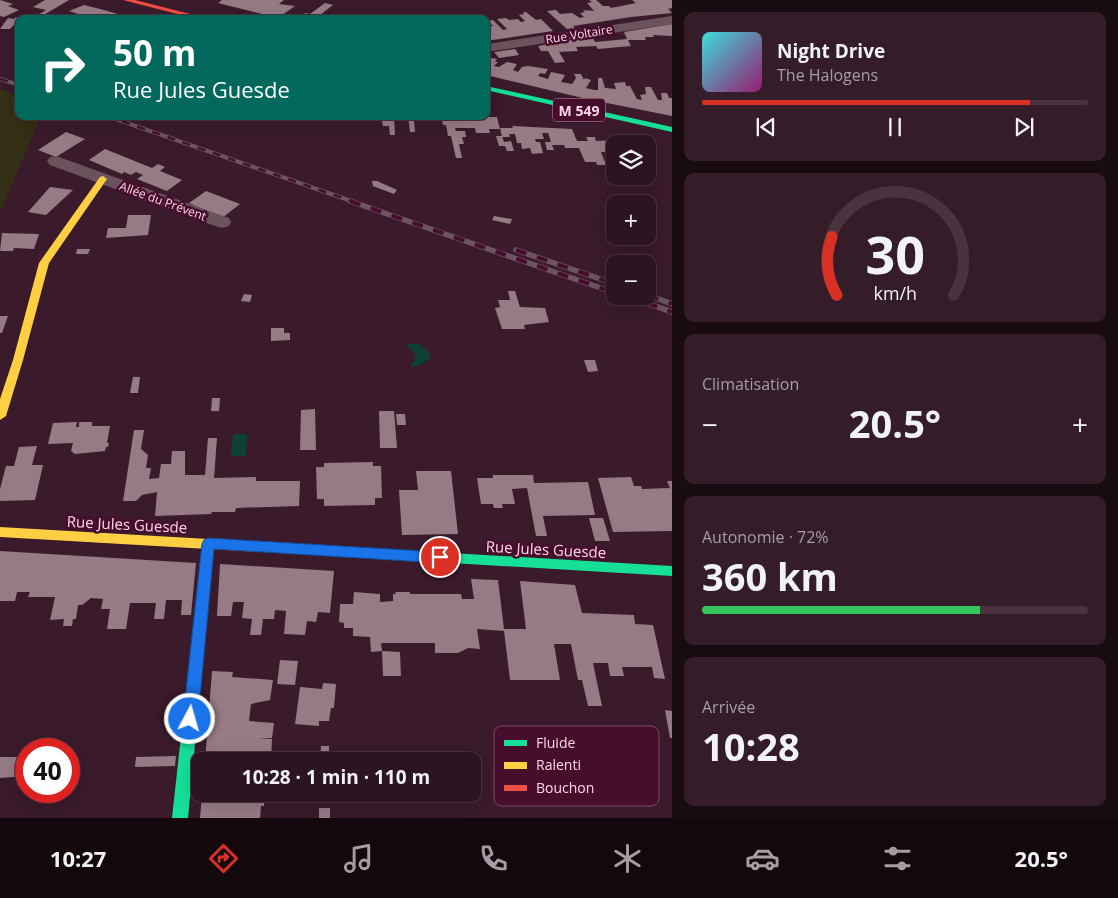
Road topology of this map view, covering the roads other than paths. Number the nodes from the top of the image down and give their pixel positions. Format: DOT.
graph roads {
  1 [pos="126,0"];
  2 [pos="137,0"];
  3 [pos="150,4"];
  4 [pos="193,15"];
  5 [pos="672,20"];
  6 [pos="490,47"];
  7 [pos="490,89"];
  8 [pos="672,130"];
  9 [pos="56,161"];
  10 [pos="103,179"];
  11 [pos="222,222"];
  12 [pos="0,416"];
  13 [pos="0,532"];
  14 [pos="208,544"];
  15 [pos="672,571"];
  16 [pos="180,818"];
  1 -- 3 [label="main road"];
  2 -- 3 [label="main road"];
  3 -- 4 [label="main road"];
  5 -- 6 [label="street, Rue Voltaire"];
  7 -- 8 [label="main road, M 549"];
  9 -- 10 [label="street, Allée du Prévent"];
  10 -- 11 [label="street, Allée du Prévent"];
  10 -- 12 [label="main road, Allée du Prévent"];
  13 -- 14 [label="main road, Rue Jules Guesde"];
  14 -- 15 [label="main road, Rue Jules Guesde"];
  14 -- 16 [label="main road"];
}
